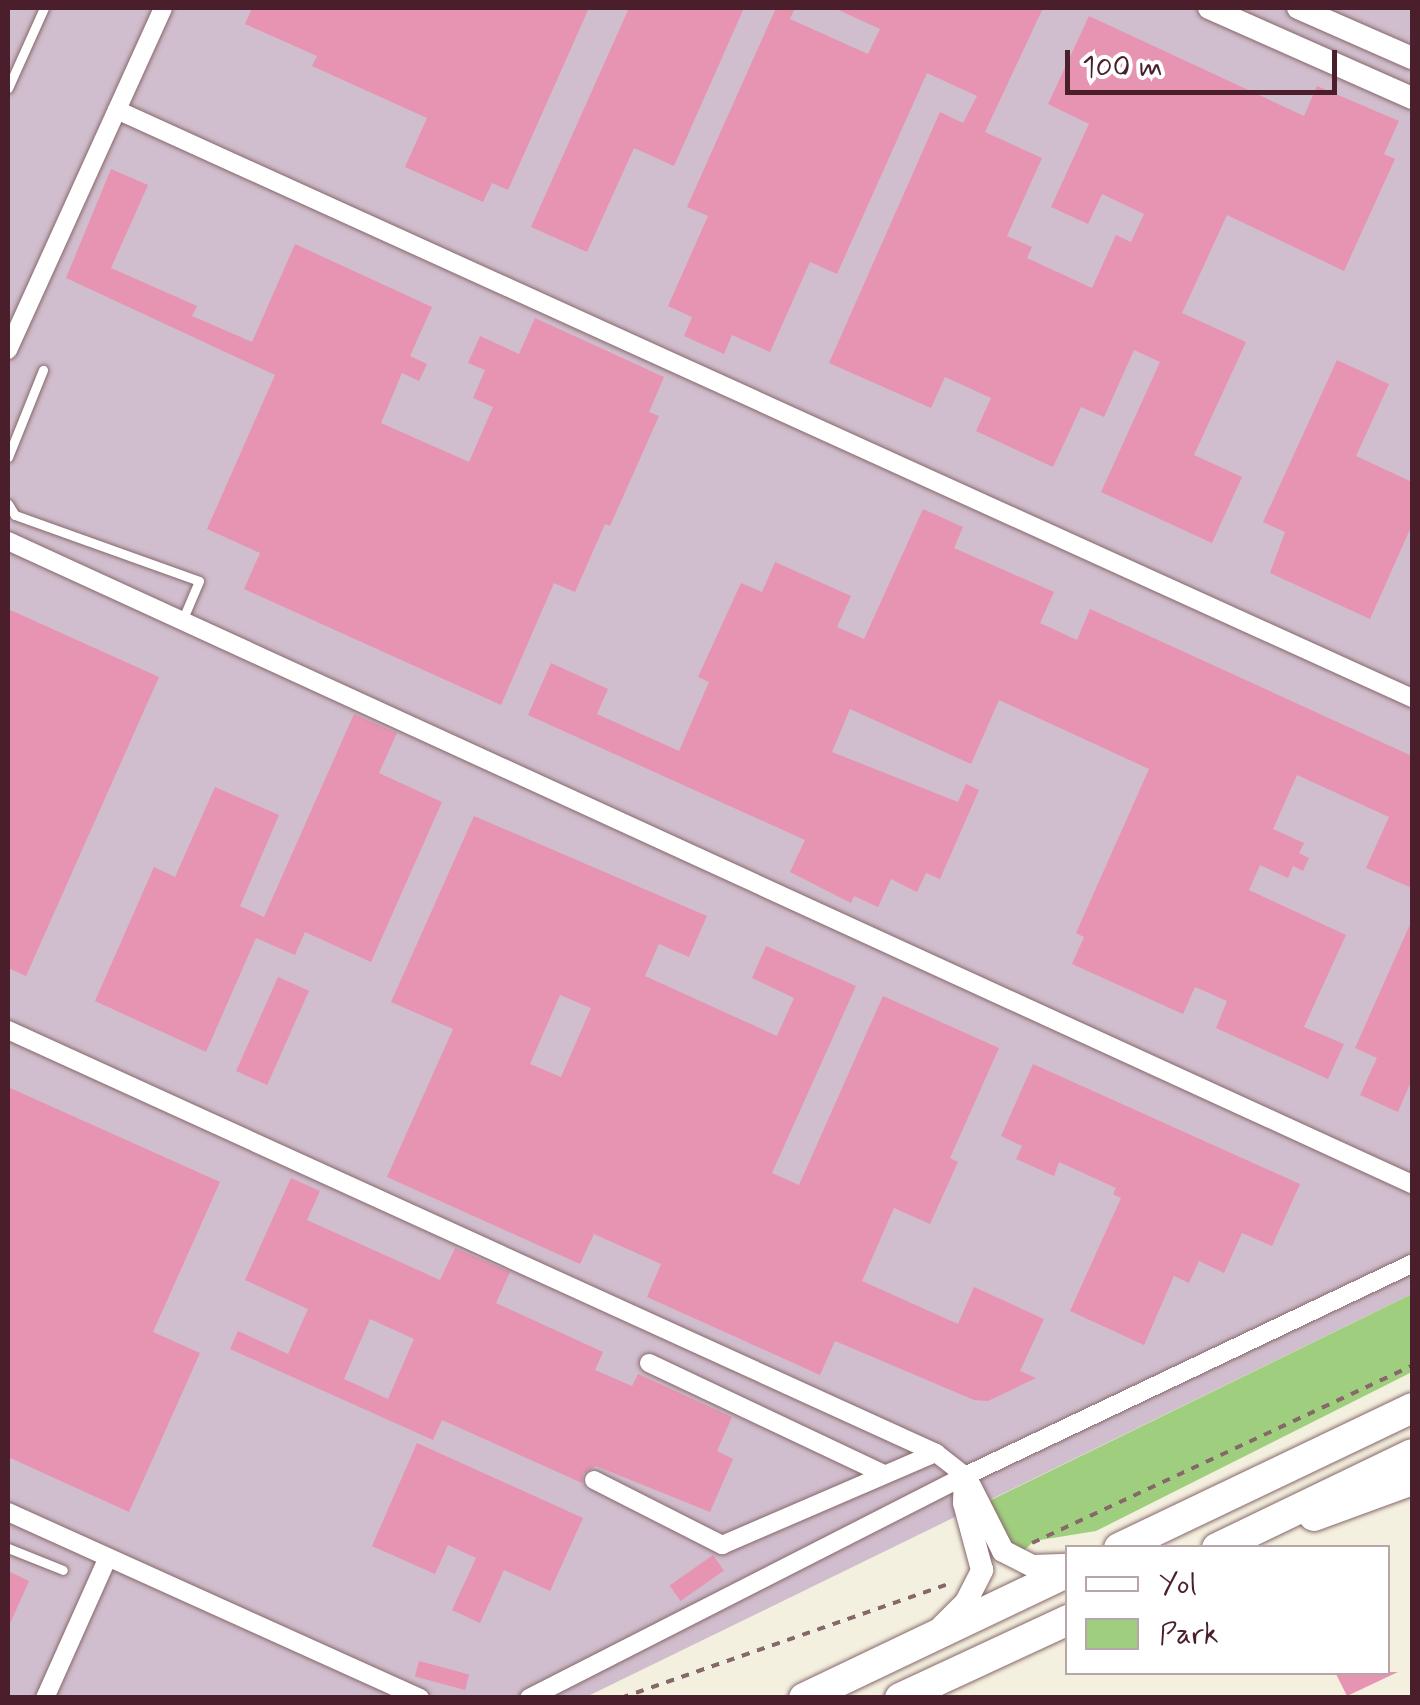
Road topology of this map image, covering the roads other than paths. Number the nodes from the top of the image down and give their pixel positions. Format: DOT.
graph roads {
  1 [pos="44,8"];
  2 [pos="163,8"];
  3 [pos="1209,8"];
  4 [pos="1298,8"];
  5 [pos="1412,58"];
  6 [pos="8,88"];
  7 [pos="1412,98"];
  8 [pos="116,110"];
  9 [pos="8,350"];
  10 [pos="42,370"];
  11 [pos="8,457"];
  12 [pos="8,504"];
  13 [pos="8,542"];
  14 [pos="182,621"];
  15 [pos="1412,698"];
  16 [pos="8,1030"];
  17 [pos="1412,1184"];
  18 [pos="1412,1264"];
  19 [pos="649,1363"];
  20 [pos="1412,1408"];
  21 [pos="936,1453"];
  22 [pos="1412,1454"];
  23 [pos="884,1474"];
  24 [pos="965,1476"];
  25 [pos="594,1480"];
  26 [pos="1412,1480"];
  27 [pos="8,1512"];
  28 [pos="1230,1541"];
  29 [pos="1125,1545"];
  30 [pos="8,1548"];
  31 [pos="108,1557"];
  32 [pos="1065,1569"];
  33 [pos="63,1570"];
  34 [pos="1065,1571"];
  35 [pos="1065,1621"];
  36 [pos="925,1642"];
  37 [pos="45,1698"];
  38 [pos="420,1698"];
  39 [pos="529,1698"];
  40 [pos="804,1698"];
  41 [pos="900,1698"];
  1 -- 6 [label="lane"];
  2 -- 8 [label="street"];
  3 -- 7 [label="street"];
  4 -- 5 [label="street"];
  8 -- 9 [label="street"];
  8 -- 15 [label="street"];
  10 -- 11 [label="lane"];
  12 -- 14 [label="lane"];
  13 -- 14 [label="street"];
  14 -- 17 [label="street"];
  16 -- 21 [label="street"];
  18 -- 24 [label="street"];
  19 -- 23 [label="street"];
  20 -- 29 [label="highway"];
  21 -- 23 [label="street"];
  21 -- 24 [label="street"];
  22 -- 28 [label="highway"];
  23 -- 25 [label="street"];
  24 -- 32 [label="street"];
  24 -- 36 [label="street"];
  24 -- 39 [label="street"];
  26 -- 28 [label="highway"];
  27 -- 31 [label="street"];
  30 -- 33 [label="lane"];
  31 -- 37 [label="street"];
  31 -- 38 [label="street"];
  34 -- 36 [label="highway"];
  35 -- 41 [label="highway"];
  36 -- 40 [label="highway"];
}
